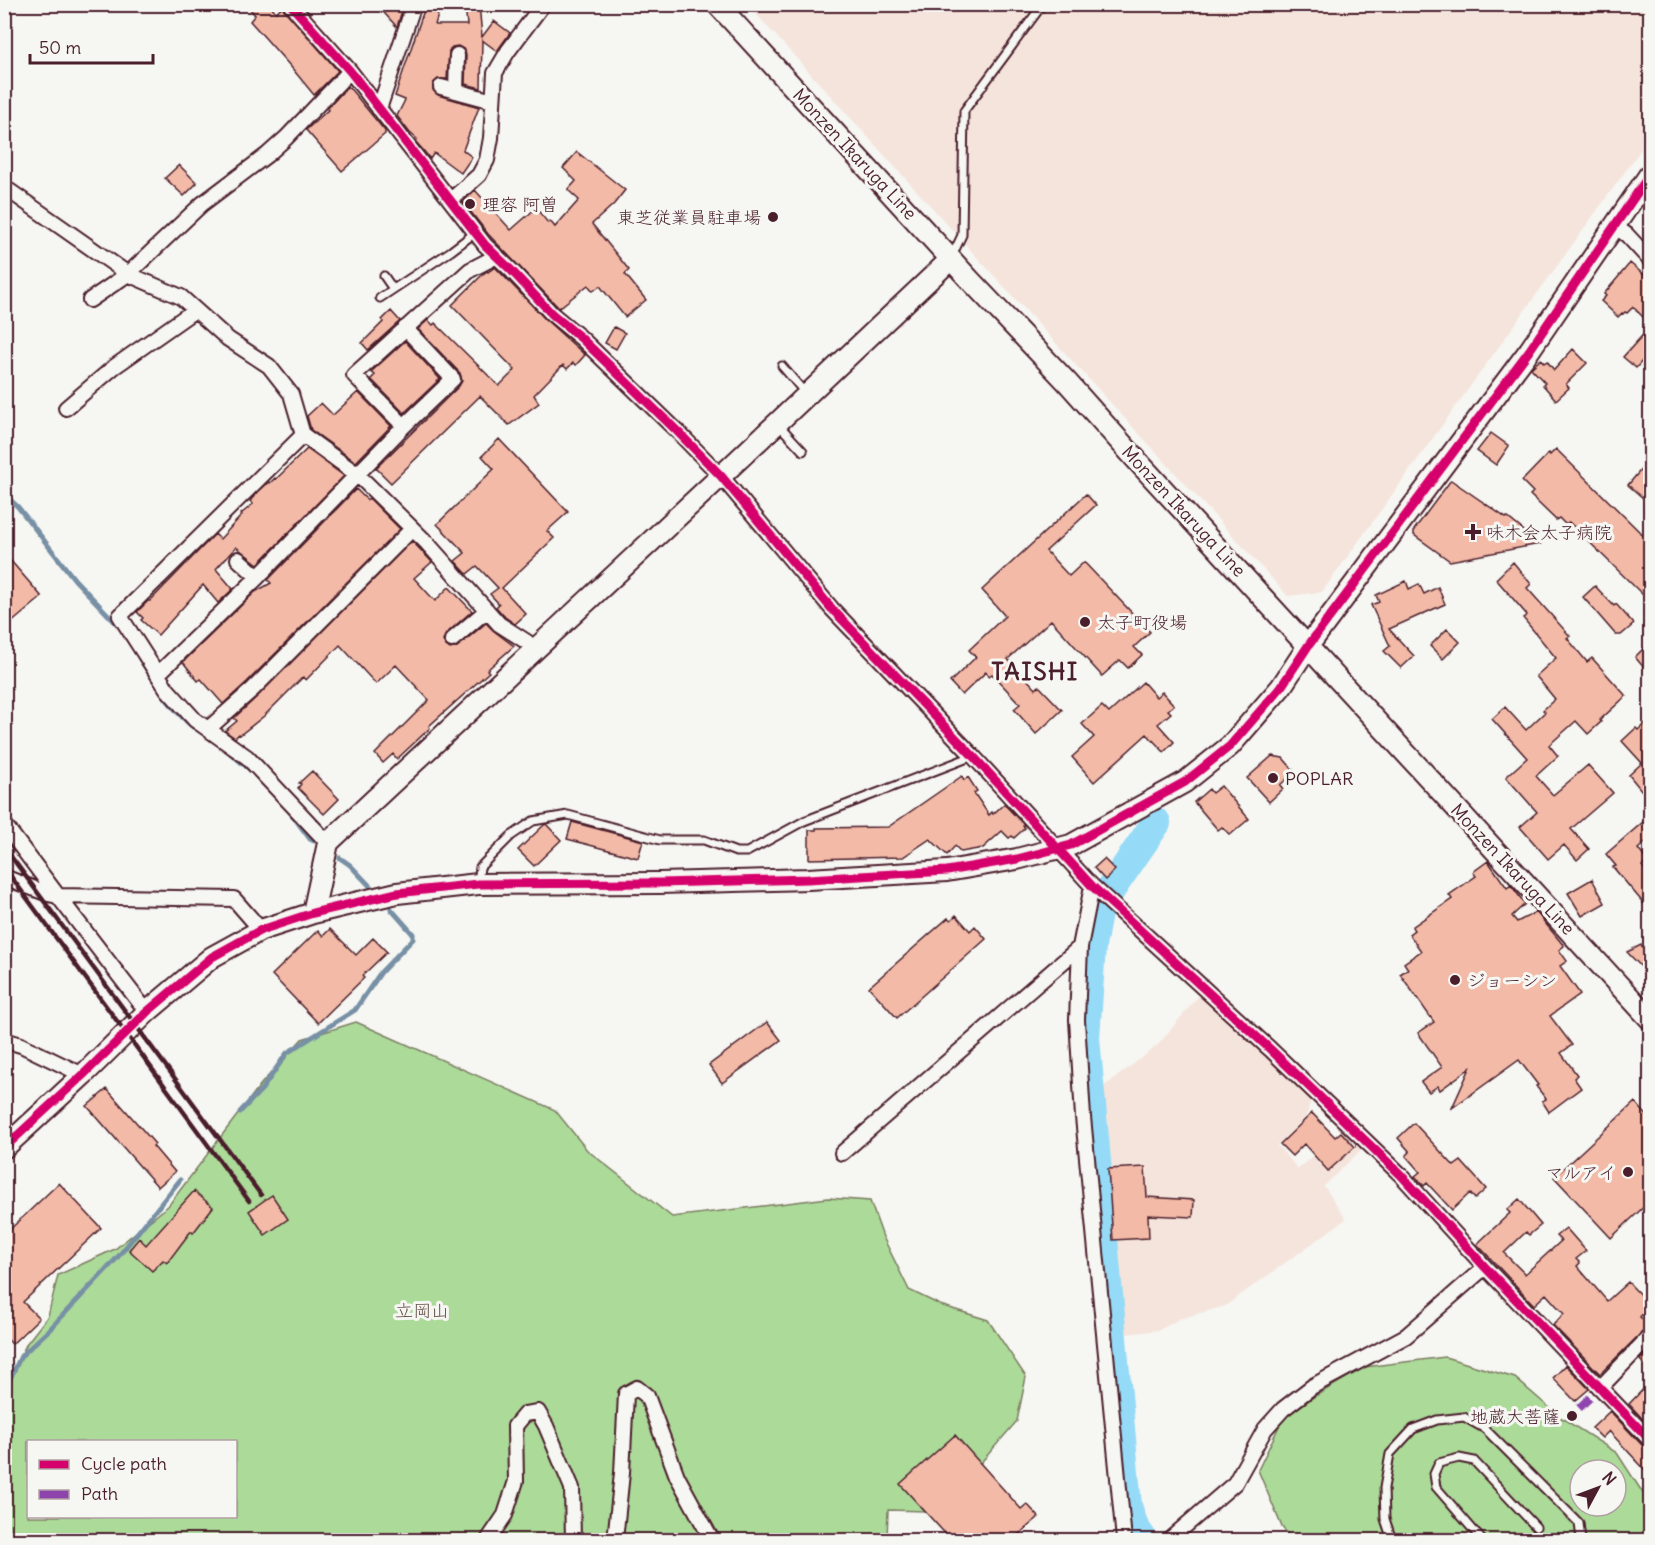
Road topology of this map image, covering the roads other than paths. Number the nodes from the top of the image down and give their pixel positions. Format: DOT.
graph roads {
  1 [pos="290,4"];
  2 [pos="414,4"];
  3 [pos="543,4"];
  4 [pos="717,4"];
  5 [pos="1043,4"];
  6 [pos="457,56"];
  7 [pos="350,71"];
  8 [pos="441,87"];
  9 [pos="456,91"];
  10 [pos="493,101"];
  11 [pos="379,109"];
  12 [pos="1650,174"];
  13 [pos="4,187"];
  14 [pos="451,200"];
  15 [pos="1614,226"];
  16 [pos="476,232"];
  17 [pos="497,256"];
  18 [pos="951,259"];
  19 [pos="1650,260"];
  20 [pos="128,274"];
  21 [pos="384,276"];
  22 [pos="393,289"];
  23 [pos="380,298"];
  24 [pos="90,300"];
  25 [pos="195,310"];
  26 [pos="405,328"];
  27 [pos="782,366"];
  28 [pos="806,394"];
  29 [pos="66,408"];
  30 [pos="777,422"];
  31 [pos="404,426"];
  32 [pos="303,435"];
  33 [pos="803,451"];
  34 [pos="358,475"];
  35 [pos="720,476"];
  36 [pos="412,529"];
  37 [pos="238,559"];
  38 [pos="258,577"];
  39 [pos="487,610"];
  40 [pos="452,640"];
  41 [pos="1308,645"];
  42 [pos="535,649"];
  43 [pos="158,674"];
  44 [pos="208,729"];
  45 [pos="973,756"];
  46 [pos="4,824"];
  47 [pos="328,843"];
  48 [pos="1059,848"];
  49 [pos="4,877"];
  50 [pos="478,884"];
  51 [pos="1100,893"];
  52 [pos="57,896"];
  53 [pos="313,913"];
  54 [pos="261,930"];
  55 [pos="1080,946"];
  56 [pos="147,1012"];
  57 [pos="1650,1019"];
  58 [pos="4,1040"];
  59 [pos="83,1075"];
  60 [pos="4,1148"];
  61 [pos="842,1153"];
  62 [pos="1485,1267"];
  63 [pos="1650,1336"];
  64 [pos="1600,1388"];
  65 [pos="1650,1440"];
  66 [pos="1536,1527"];
  67 [pos="488,1540"];
  68 [pos="573,1540"];
  69 [pos="615,1540"];
  70 [pos="712,1540"];
  71 [pos="1124,1540"];
  72 [pos="1169,1540"];
  73 [pos="1392,1540"];
  74 [pos="1482,1540"];
  75 [pos="1581,1540"];
  1 -- 7 [label="street"];
  2 -- 11 [label="street"];
  3 -- 10 [label="street"];
  4 -- 18 [label="street, Monzen Ikaruga Line"];
  5 -- 18 [label="lane"];
  6 -- 9 [label="street"];
  7 -- 11 [label="street"];
  7 -- 20 [label="street"];
  8 -- 9 [label="street"];
  9 -- 10 [label="street"];
  10 -- 14 [label="street"];
  11 -- 14 [label="street"];
  12 -- 15 [label="street"];
  13 -- 20 [label="street"];
  14 -- 16 [label="street"];
  15 -- 19 [label="street"];
  15 -- 41 [label="street"];
  16 -- 17 [label="street"];
  16 -- 22 [label="lane"];
  17 -- 26 [label="street"];
  17 -- 35 [label="street"];
  18 -- 28 [label="street"];
  18 -- 41 [label="street, Monzen Ikaruga Line"];
  20 -- 24 [label="street"];
  20 -- 25 [label="street"];
  21 -- 22 [label="lane"];
  22 -- 23 [label="lane"];
  25 -- 29 [label="street"];
  25 -- 32 [label="street"];
  26 -- 31 [label="street"];
  26 -- 31 [label="street"];
  27 -- 28 [label="lane"];
  28 -- 30 [label="street"];
  30 -- 33 [label="lane"];
  30 -- 35 [label="street"];
  31 -- 34 [label="street"];
  32 -- 34 [label="street"];
  32 -- 43 [label="street"];
  34 -- 36 [label="street"];
  34 -- 38 [label="street"];
  35 -- 42 [label="street"];
  35 -- 45 [label="street"];
  36 -- 39 [label="street"];
  36 -- 44 [label="street"];
  37 -- 38 [label="street"];
  38 -- 43 [label="street"];
  39 -- 40 [label="street"];
  39 -- 42 [label="street"];
  41 -- 48 [label="street"];
  41 -- 57 [label="street, Monzen Ikaruga Line"];
  42 -- 47 [label="street"];
  43 -- 44 [label="street"];
  44 -- 47 [label="street"];
  45 -- 48 [label="street"];
  45 -- 50 [label="lane"];
  46 -- 52 [label="street"];
  47 -- 53 [label="street"];
  48 -- 50 [label="street"];
  48 -- 51 [label="street"];
  49 -- 52 [label="street"];
  50 -- 53 [label="street"];
  51 -- 55 [label="street"];
  51 -- 62 [label="street"];
  52 -- 54 [label="street"];
  52 -- 56 [label="street"];
  53 -- 54 [label="street"];
  54 -- 56 [label="street"];
  55 -- 61 [label="street"];
  55 -- 71 [label="street"];
  56 -- 59 [label="street"];
  58 -- 59 [label="street"];
  59 -- 60 [label="street"];
  62 -- 64 [label="street"];
  62 -- 72 [label="street"];
  63 -- 64 [label="street"];
  64 -- 65 [label="street"];
  66 -- 74 [label="lane"];
  67 -- 68 [label="street"];
  69 -- 70 [label="street"];
  73 -- 75 [label="lane"];
}
